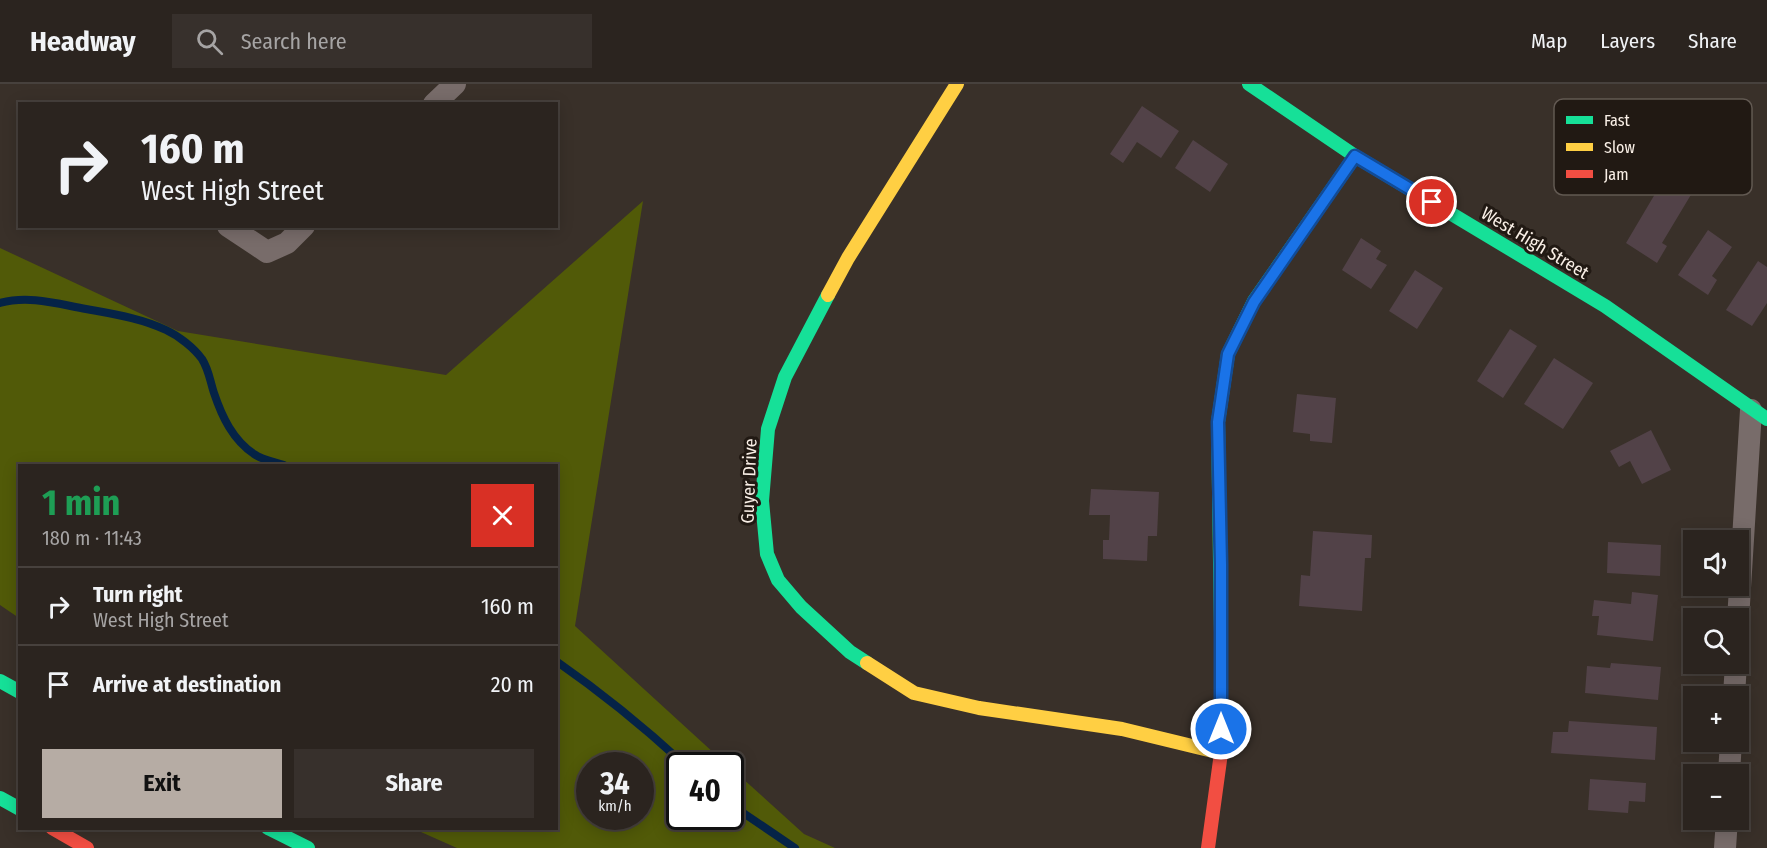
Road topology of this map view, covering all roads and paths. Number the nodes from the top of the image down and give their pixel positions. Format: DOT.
graph roads {
  1 [pos="455,84"];
  2 [pos="957,84"];
  3 [pos="1249,84"];
  4 [pos="436,102"];
  5 [pos="1355,156"];
  6 [pos="231,228"];
  7 [pos="302,228"];
  8 [pos="1759,414"];
  9 [pos="1739,608"];
  10 [pos="0,681"];
  11 [pos="18,691"];
  12 [pos="1221,753"];
  13 [pos="0,798"];
  14 [pos="18,808"];
  15 [pos="56,830"];
  16 [pos="272,830"];
  17 [pos="1726,830"];
  18 [pos="87,848"];
  19 [pos="308,848"];
  20 [pos="1208,848"];
  21 [pos="1725,848"];
  1 -- 4 [label="street"];
  2 -- 12 [label="main road, Guyer Drive"];
  3 -- 5 [label="main road, West High Street"];
  5 -- 8 [label="main road, West High Street"];
  5 -- 12 [label="main road"];
  6 -- 7 [label="street"];
  8 -- 9 [label="street"];
  10 -- 11 [label="main road"];
  12 -- 20 [label="main road"];
  13 -- 14 [label="main road"];
  15 -- 18 [label="main road"];
  16 -- 19 [label="main road"];
  17 -- 21 [label="street"];
}
